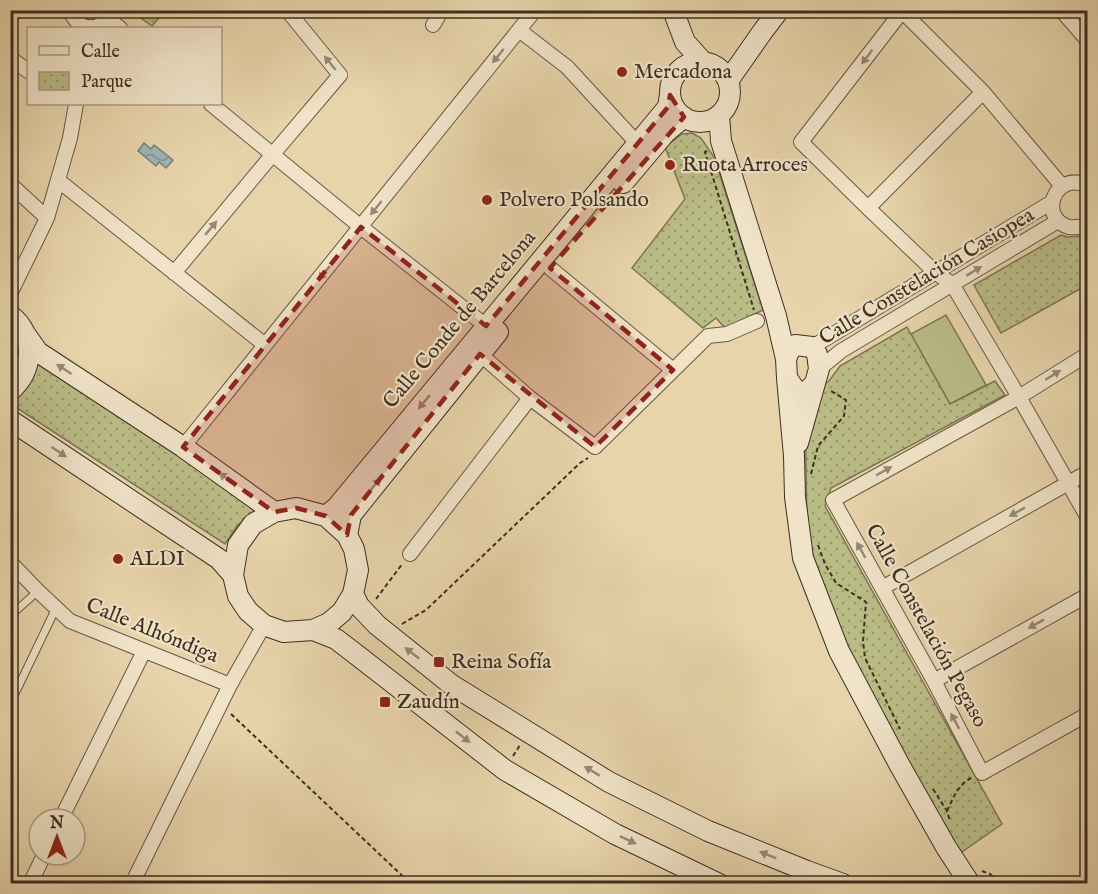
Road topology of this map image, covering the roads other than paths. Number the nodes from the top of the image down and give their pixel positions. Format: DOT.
graph roads {
  1 [pos="287,10"];
  2 [pos="442,10"];
  3 [pos="535,10"];
  4 [pos="673,10"];
  5 [pos="763,10"];
  6 [pos="779,10"];
  7 [pos="1061,10"];
  8 [pos="70,11"];
  9 [pos="902,11"];
  10 [pos="110,15"];
  11 [pos="433,25"];
  12 [pos="84,27"];
  13 [pos="96,27"];
  14 [pos="119,27"];
  15 [pos="519,30"];
  16 [pos="1088,41"];
  17 [pos="685,42"];
  18 [pos="10,58"];
  19 [pos="682,68"];
  20 [pos="27,71"];
  21 [pos="717,71"];
  22 [pos="983,92"];
  23 [pos="670,95"];
  24 [pos="74,105"];
  25 [pos="212,105"];
  26 [pos="702,118"];
  27 [pos="638,144"];
  28 [pos="273,154"];
  29 [pos="59,181"];
  30 [pos="10,184"];
  31 [pos="1062,186"];
  32 [pos="1088,186"];
  33 [pos="1052,202"];
  34 [pos="868,208"];
  35 [pos="47,218"];
  36 [pos="1058,221"];
  37 [pos="1087,225"];
  38 [pos="361,227"];
  39 [pos="550,268"];
  40 [pos="174,273"];
  41 [pos="936,273"];
  42 [pos="952,284"];
  43 [pos="10,294"];
  44 [pos="10,315"];
  45 [pos="766,319"];
  46 [pos="486,326"];
  47 [pos="26,335"];
  48 [pos="266,345"];
  49 [pos="809,346"];
  50 [pos="480,354"];
  51 [pos="1088,354"];
  52 [pos="787,369"];
  53 [pos="673,370"];
  54 [pos="821,381"];
  55 [pos="10,391"];
  56 [pos="1019,396"];
  57 [pos="530,398"];
  58 [pos="10,420"];
  59 [pos="183,447"];
  60 [pos="794,456"];
  61 [pos="1088,472"];
  62 [pos="1068,483"];
  63 [pos="274,512"];
  64 [pos="326,516"];
  65 [pos="1088,518"];
  66 [pos="347,535"];
  67 [pos="410,554"];
  68 [pos="10,562"];
  69 [pos="233,575"];
  70 [pos="882,588"];
  71 [pos="38,591"];
  72 [pos="353,594"];
  73 [pos="1088,595"];
  74 [pos="56,608"];
  75 [pos="10,616"];
  76 [pos="264,625"];
  77 [pos="314,630"];
  78 [pos="144,651"];
  79 [pos="934,681"];
  80 [pos="230,685"];
  81 [pos="10,704"];
  82 [pos="1088,714"];
  83 [pos="67,807"];
  84 [pos="952,855"];
  85 [pos="38,867"];
  86 [pos="30,884"];
  87 [pos="132,884"];
  88 [pos="719,884"];
  89 [pos="843,884"];
  90 [pos="952,884"];
  91 [pos="970,884"];
  28 -- 1 [label="street, one-way"];
  2 -- 11 [label="street"];
  3 -- 15 [label="street"];
  4 -- 17 [label="main road"];
  5 -- 21 [label="main road"];
  6 -- 21 [label="main road"];
  7 -- 16 [label="street"];
  8 -- 12 [label="street"];
  9 -- 22 [label="street"];
  9 -- 34 [label="street, one-way"];
  10 -- 13 [label="street"];
  10 -- 14 [label="street"];
  15 -- 27 [label="street"];
  15 -- 38 [label="street, one-way"];
  17 -- 19 [label="main road"];
  17 -- 21 [label="main road"];
  18 -- 20 [label="street"];
  19 -- 21 [label="main road"];
  19 -- 23 [label="main road"];
  21 -- 26 [label="main road"];
  22 -- 31 [label="street"];
  22 -- 34 [label="street"];
  23 -- 26 [label="main road"];
  23 -- 27 [label="main road, Calle Conde de Barcelona"];
  24 -- 29 [label="street"];
  25 -- 28 [label="street"];
  26 -- 39 [label="main road, Calle Conde de Barcelona"];
  26 -- 45 [label="main road"];
  27 -- 46 [label="main road, Calle Conde de Barcelona"];
  28 -- 38 [label="street"];
  40 -- 28 [label="street, one-way"];
  29 -- 35 [label="street"];
  29 -- 40 [label="street"];
  30 -- 35 [label="street"];
  31 -- 32 [label="street"];
  31 -- 33 [label="street"];
  33 -- 36 [label="street"];
  33 -- 41 [label="street, Calle Constelación Casiopea"];
  34 -- 41 [label="street"];
  35 -- 43 [label="street"];
  36 -- 37 [label="street"];
  42 -- 36 [label="street, Calle Constelación Casiopea, one-way"];
  38 -- 46 [label="street"];
  38 -- 48 [label="street, one-way"];
  39 -- 50 [label="main road, Calle Conde de Barcelona"];
  39 -- 53 [label="street"];
  40 -- 48 [label="street"];
  41 -- 42 [label="street"];
  41 -- 49 [label="street, Calle Constelación Casiopea"];
  42 -- 54 [label="street, Calle Constelación Casiopea"];
  42 -- 56 [label="street"];
  44 -- 47 [label="main road"];
  45 -- 49 [label="main road"];
  45 -- 52 [label="main road"];
  45 -- 53 [label="street"];
  46 -- 64 [label="main road, Calle Conde de Barcelona, one-way"];
  47 -- 55 [label="main road"];
  59 -- 47 [label="main road, one-way"];
  48 -- 59 [label="street"];
  49 -- 52 [label="main road"];
  49 -- 54 [label="main road"];
  50 -- 57 [label="street"];
  66 -- 50 [label="main road, Calle Conde de Barcelona, one-way"];
  56 -- 51 [label="street, one-way"];
  52 -- 54 [label="main road"];
  52 -- 60 [label="main road"];
  53 -- 57 [label="street"];
  54 -- 60 [label="main road"];
  56 -- 62 [label="street"];
  70 -- 56 [label="street, Calle Constelación Pegaso, one-way"];
  57 -- 67 [label="street"];
  58 -- 69 [label="main road, one-way"];
  63 -- 59 [label="main road, one-way"];
  60 -- 84 [label="main road"];
  61 -- 62 [label="street"];
  62 -- 65 [label="street"];
  62 -- 70 [label="street, one-way"];
  63 -- 64 [label="main road"];
  63 -- 69 [label="main road"];
  64 -- 66 [label="main road"];
  66 -- 72 [label="main road"];
  68 -- 71 [label="street, Calle Alhóndiga"];
  69 -- 76 [label="main road"];
  70 -- 79 [label="street, Calle Constelación Pegaso"];
  71 -- 74 [label="street, Calle Alhóndiga"];
  71 -- 75 [label="lane"];
  72 -- 77 [label="main road"];
  89 -- 72 [label="main road, one-way"];
  73 -- 79 [label="street, one-way"];
  74 -- 78 [label="street, Calle Alhóndiga"];
  74 -- 81 [label="lane"];
  76 -- 77 [label="main road"];
  76 -- 80 [label="street"];
  77 -- 88 [label="main road, one-way"];
  78 -- 80 [label="street, Calle Alhóndiga"];
  78 -- 83 [label="street"];
  82 -- 79 [label="street, Calle Constelación Pegaso, one-way"];
  80 -- 87 [label="street"];
  84 -- 90 [label="main road"];
  84 -- 91 [label="main road"];
  85 -- 86 [label="street"];
}
